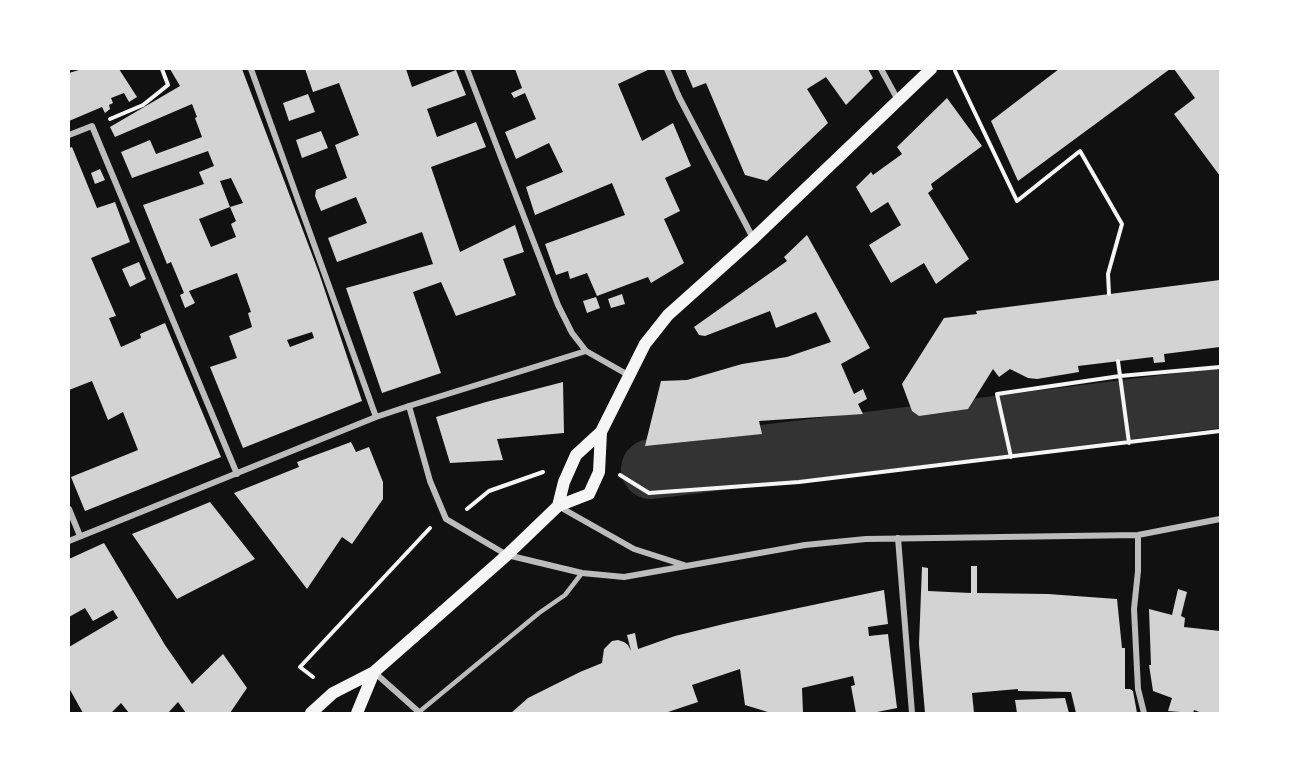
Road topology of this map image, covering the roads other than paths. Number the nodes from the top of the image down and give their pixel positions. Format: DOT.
graph roads {
  1 [pos="251,69"];
  2 [pos="467,69"];
  3 [pos="667,69"];
  4 [pos="881,69"];
  5 [pos="931,69"];
  6 [pos="898,100"];
  7 [pos="69,135"];
  8 [pos="754,238"];
  9 [pos="586,351"];
  10 [pos="630,376"];
  11 [pos="410,406"];
  12 [pos="376,417"];
  13 [pos="601,432"];
  14 [pos="237,474"];
  15 [pos="558,506"];
  16 [pos="69,509"];
  17 [pos="1220,519"];
  18 [pos="1138,535"];
  19 [pos="80,536"];
  20 [pos="898,538"];
  21 [pos="69,541"];
  22 [pos="507,555"];
  23 [pos="687,566"];
  24 [pos="582,573"];
  25 [pos="374,672"];
  26 [pos="419,712"];
  27 [pos="311,713"];
  28 [pos="357,713"];
  29 [pos="912,713"];
  30 [pos="1144,713"];
  1 -- 12 [label="street"];
  2 -- 9 [label="street"];
  3 -- 8 [label="street"];
  4 -- 6 [label="street"];
  5 -- 6 [label="main road"];
  6 -- 8 [label="main road"];
  7 -- 14 [label="street"];
  8 -- 10 [label="main road"];
  9 -- 10 [label="street"];
  9 -- 11 [label="street"];
  10 -- 13 [label="main road"];
  11 -- 12 [label="street"];
  11 -- 22 [label="street"];
  12 -- 14 [label="street"];
  13 -- 15 [label="main road"];
  13 -- 15 [label="main road"];
  14 -- 19 [label="street"];
  15 -- 22 [label="main road"];
  15 -- 23 [label="street"];
  16 -- 19 [label="street"];
  17 -- 18 [label="street"];
  18 -- 20 [label="street"];
  18 -- 30 [label="street"];
  19 -- 21 [label="street"];
  20 -- 23 [label="street"];
  20 -- 29 [label="street"];
  22 -- 24 [label="street"];
  22 -- 25 [label="main road"];
  23 -- 24 [label="street"];
  24 -- 26 [label="lane"];
  25 -- 26 [label="street"];
  25 -- 27 [label="main road"];
  25 -- 28 [label="main road"];
}
